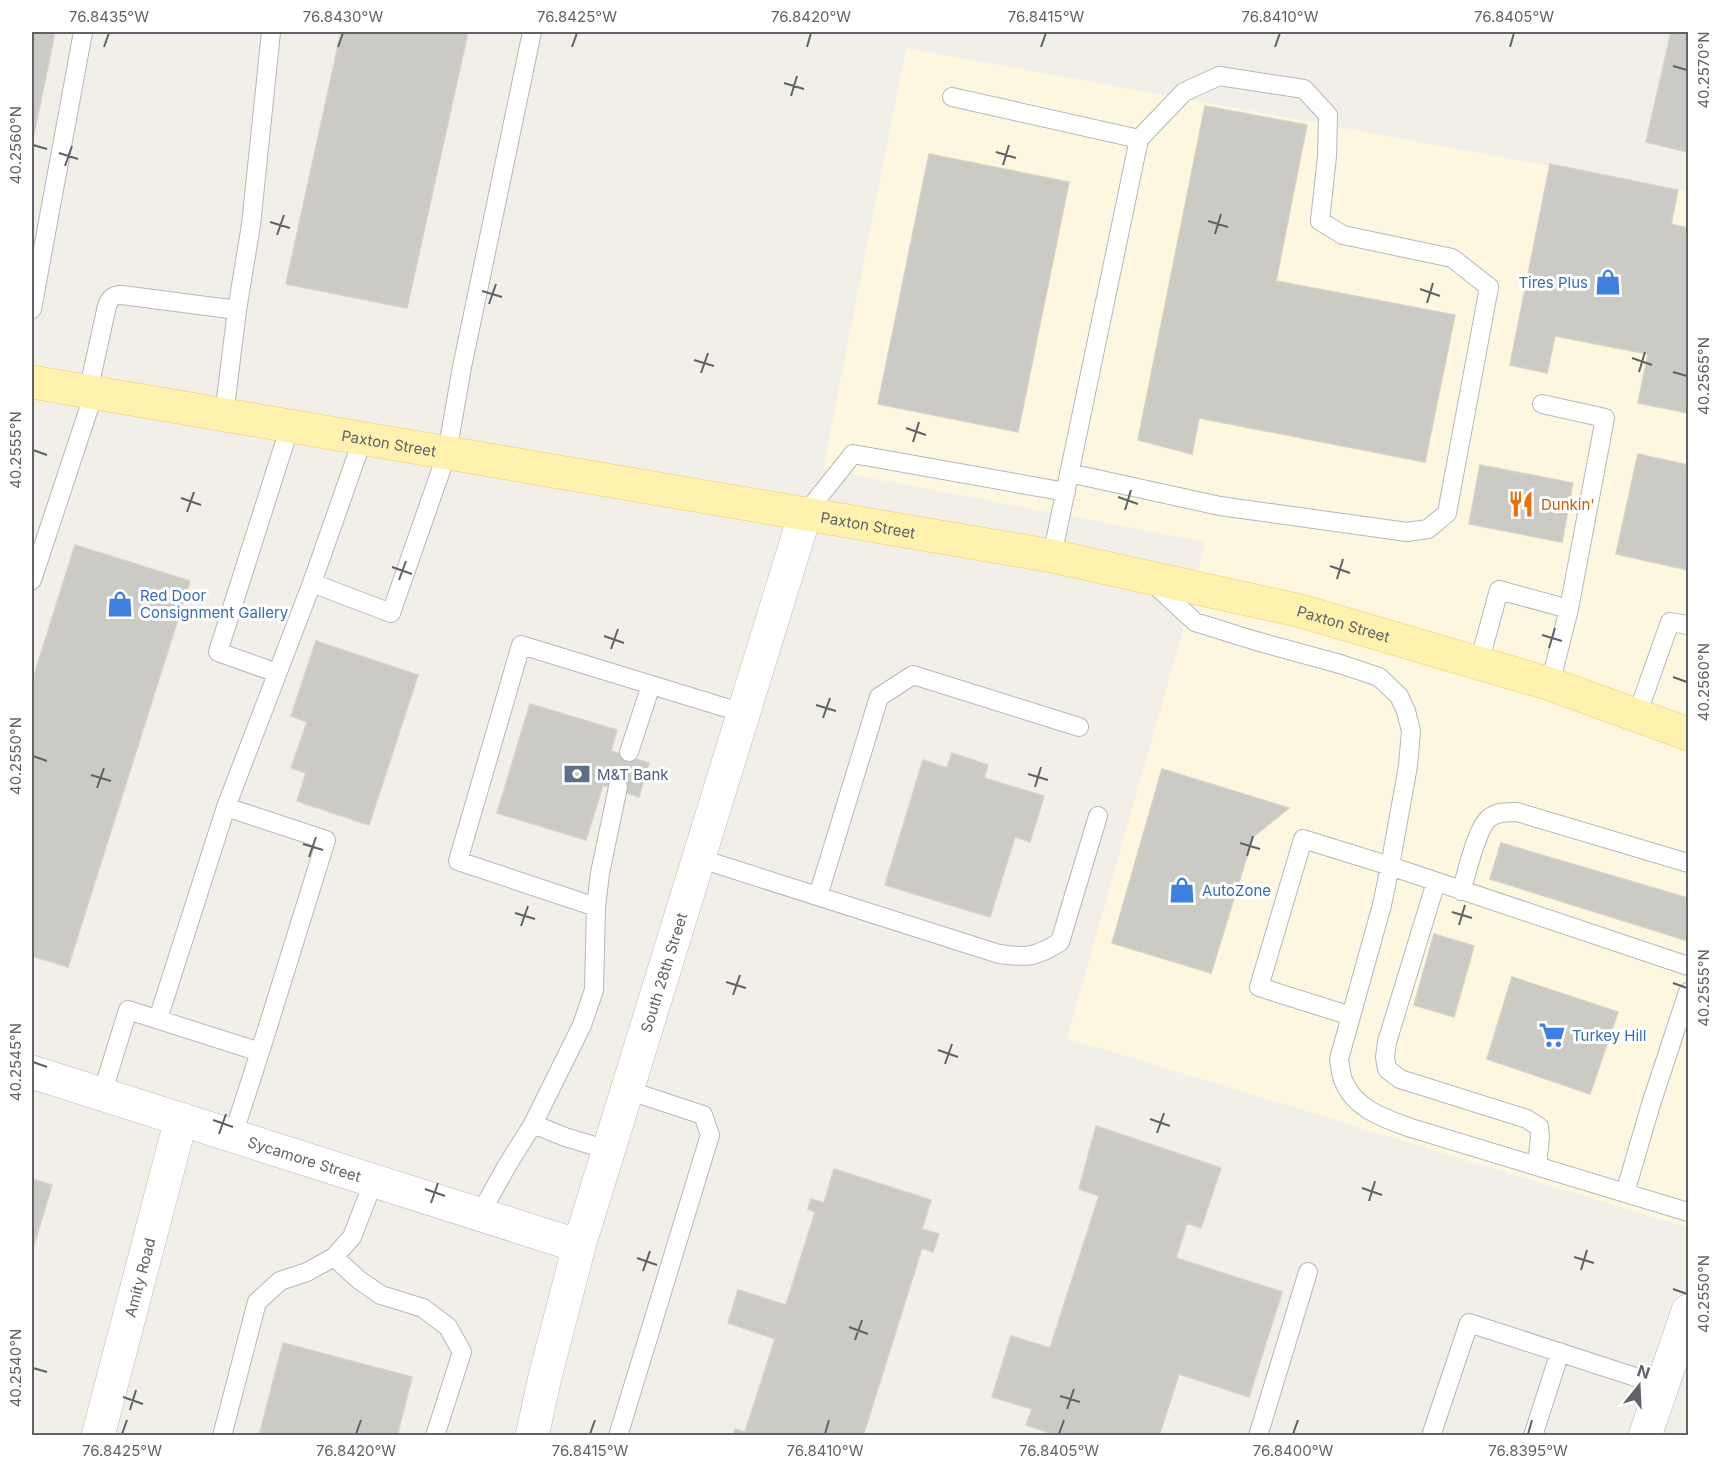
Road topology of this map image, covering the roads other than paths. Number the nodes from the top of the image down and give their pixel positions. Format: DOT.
graph roads {
  1 [pos="83,32"];
  2 [pos="271,32"];
  3 [pos="532,32"];
  4 [pos="952,97"];
  5 [pos="1139,139"];
  6 [pos="37,254"];
  7 [pos="32,309"];
  8 [pos="237,310"];
  9 [pos="32,382"];
  10 [pos="91,392"];
  11 [pos="1542,404"];
  12 [pos="224,415"];
  13 [pos="290,426"];
  14 [pos="363,438"];
  15 [pos="447,453"];
  16 [pos="1069,473"];
  17 [pos="1066,492"];
  18 [pos="805,514"];
  19 [pos="1052,556"];
  20 [pos="1147,576"];
  21 [pos="32,580"];
  22 [pos="312,583"];
  23 [pos="1569,609"];
  24 [pos="1689,625"];
  25 [pos="1479,663"];
  26 [pos="277,673"];
  27 [pos="1550,684"];
  28 [pos="651,685"];
  29 [pos="743,713"];
  30 [pos="1637,715"];
  31 [pos="1078,727"];
  32 [pos="1689,734"];
  33 [pos="629,752"];
  34 [pos="618,787"];
  35 [pos="226,807"];
  36 [pos="1098,816"];
  37 [pos="698,858"];
  38 [pos="1689,863"];
  39 [pos="1390,866"];
  40 [pos="1436,882"];
  41 [pos="1461,891"];
  42 [pos="818,896"];
  43 [pos="596,908"];
  44 [pos="1689,966"];
  45 [pos="1689,992"];
  46 [pos="1351,1016"];
  47 [pos="158,1019"];
  48 [pos="260,1052"];
  49 [pos="32,1072"];
  50 [pos="627,1090"];
  51 [pos="102,1094"];
  52 [pos="181,1119"];
  53 [pos="533,1124"];
  54 [pos="233,1135"];
  55 [pos="608,1150"];
  56 [pos="1537,1166"];
  57 [pos="374,1180"];
  58 [pos="1625,1193"];
  59 [pos="1689,1212"];
  60 [pos="480,1214"];
  61 [pos="579,1246"];
  62 [pos="334,1257"];
  63 [pos="1308,1272"];
  64 [pos="1689,1311"];
  65 [pos="1560,1352"];
  66 [pos="1663,1386"];
  67 [pos="98,1436"];
  68 [pos="222,1436"];
  69 [pos="435,1436"];
  70 [pos="532,1436"];
  71 [pos="618,1436"];
  72 [pos="1258,1436"];
  73 [pos="1431,1436"];
  74 [pos="1533,1436"];
  75 [pos="1645,1436"];
  1 -- 6 [label="lane"];
  2 -- 8 [label="lane"];
  3 -- 15 [label="lane"];
  4 -- 5 [label="lane"];
  5 -- 16 [label="lane"];
  5 -- 16 [label="lane"];
  6 -- 7 [label="lane"];
  8 -- 10 [label="lane"];
  8 -- 12 [label="lane"];
  9 -- 10 [label="main road, Paxton Street"];
  10 -- 12 [label="main road, Paxton Street"];
  10 -- 21 [label="lane"];
  11 -- 23 [label="lane"];
  12 -- 13 [label="main road, Paxton Street"];
  13 -- 14 [label="main road, Paxton Street"];
  13 -- 26 [label="lane"];
  14 -- 15 [label="main road, Paxton Street"];
  14 -- 22 [label="lane"];
  15 -- 18 [label="main road, Paxton Street"];
  15 -- 22 [label="lane"];
  16 -- 17 [label="lane"];
  17 -- 18 [label="lane"];
  17 -- 19 [label="lane"];
  18 -- 19 [label="main road, Paxton Street"];
  18 -- 29 [label="street, South 28th Street"];
  19 -- 20 [label="main road, Paxton Street"];
  20 -- 25 [label="main road, Paxton Street"];
  20 -- 39 [label="lane"];
  22 -- 26 [label="lane"];
  23 -- 25 [label="lane"];
  23 -- 27 [label="lane"];
  24 -- 30 [label="lane"];
  25 -- 27 [label="main road, Paxton Street"];
  26 -- 35 [label="lane"];
  27 -- 30 [label="main road, Paxton Street"];
  28 -- 29 [label="lane"];
  28 -- 33 [label="lane"];
  28 -- 43 [label="lane"];
  29 -- 37 [label="street, South 28th Street"];
  30 -- 32 [label="main road, Paxton Street"];
  31 -- 42 [label="lane"];
  34 -- 43 [label="lane"];
  35 -- 47 [label="lane"];
  35 -- 48 [label="lane"];
  36 -- 42 [label="lane"];
  37 -- 42 [label="lane"];
  37 -- 50 [label="street, South 28th Street"];
  38 -- 41 [label="lane"];
  39 -- 40 [label="lane"];
  39 -- 46 [label="lane"];
  39 -- 46 [label="lane"];
  40 -- 41 [label="lane"];
  40 -- 56 [label="lane"];
  41 -- 44 [label="lane"];
  43 -- 53 [label="lane"];
  45 -- 58 [label="lane"];
  46 -- 56 [label="lane"];
  47 -- 48 [label="lane"];
  47 -- 51 [label="lane"];
  48 -- 54 [label="lane"];
  49 -- 51 [label="street, Sycamore Street"];
  50 -- 55 [label="street, South 28th Street"];
  50 -- 71 [label="lane"];
  51 -- 52 [label="street, Sycamore Street"];
  52 -- 54 [label="street, Sycamore Street"];
  52 -- 67 [label="street, Amity Road"];
  53 -- 55 [label="lane"];
  53 -- 60 [label="lane"];
  54 -- 57 [label="street, Sycamore Street"];
  55 -- 61 [label="street, South 28th Street"];
  56 -- 58 [label="lane"];
  57 -- 60 [label="street, Sycamore Street"];
  57 -- 62 [label="lane"];
  58 -- 59 [label="lane"];
  60 -- 61 [label="street, Sycamore Street"];
  61 -- 70 [label="street, South 28th Street"];
  62 -- 68 [label="lane"];
  62 -- 69 [label="lane"];
  63 -- 72 [label="lane"];
  64 -- 66 [label="street"];
  65 -- 66 [label="lane"];
  65 -- 73 [label="lane"];
  65 -- 74 [label="lane"];
  66 -- 75 [label="street"];
}
